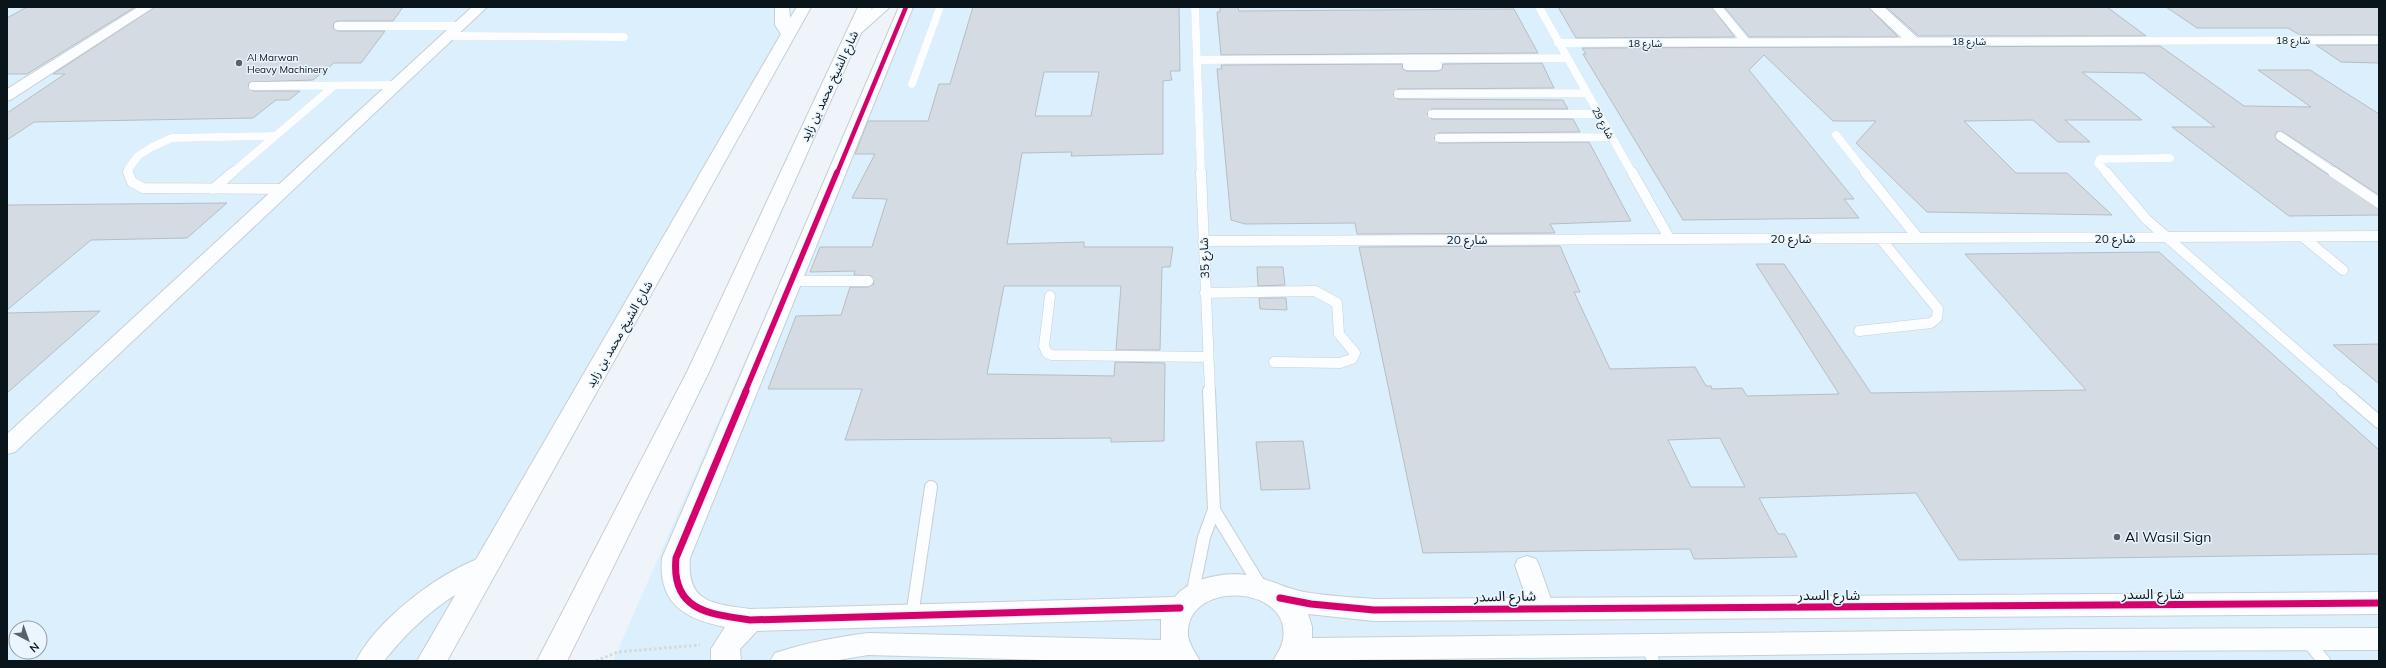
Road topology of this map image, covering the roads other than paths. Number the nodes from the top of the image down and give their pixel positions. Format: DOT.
graph roads {
  1 [pos="147,7"];
  2 [pos="480,7"];
  3 [pos="782,7"];
  4 [pos="804,7"];
  5 [pos="865,7"];
  6 [pos="883,7"];
  7 [pos="906,7"];
  8 [pos="940,7"];
  9 [pos="1194,7"];
  10 [pos="1539,7"];
  11 [pos="1717,7"];
  12 [pos="1876,7"];
  13 [pos="338,26"];
  14 [pos="454,31"];
  15 [pos="854,32"];
  16 [pos="789,35"];
  17 [pos="624,37"];
  18 [pos="2379,40"];
  19 [pos="1913,41"];
  20 [pos="1746,42"];
  21 [pos="1558,43"];
  22 [pos="1196,60"];
  23 [pos="1568,61"];
  24 [pos="1406,66"];
  25 [pos="912,84"];
  26 [pos="396,85"];
  27 [pos="253,86"];
  28 [pos="334,86"];
  29 [pos="1586,93"];
  30 [pos="1398,94"];
  31 [pos="7,96"];
  32 [pos="1432,114"];
  33 [pos="1598,114"];
  34 [pos="1836,135"];
  35 [pos="274,136"];
  36 [pos="2280,136"];
  37 [pos="1611,137"];
  38 [pos="1439,138"];
  39 [pos="2170,158"];
  40 [pos="213,189"];
  41 [pos="284,189"];
  42 [pos="2379,203"];
  43 [pos="2379,236"];
  44 [pos="2303,237"];
  45 [pos="1669,238"];
  46 [pos="1880,238"];
  47 [pos="1918,238"];
  48 [pos="2169,238"];
  49 [pos="1203,241"];
  50 [pos="2343,270"];
  51 [pos="790,281"];
  52 [pos="868,281"];
  53 [pos="1205,293"];
  54 [pos="1050,296"];
  55 [pos="1859,331"];
  56 [pos="1208,358"];
  57 [pos="1274,362"];
  58 [pos="2379,422"];
  59 [pos="7,447"];
  60 [pos="931,487"];
  61 [pos="1214,510"];
  62 [pos="489,564"];
  63 [pos="1527,564"];
  64 [pos="1271,593"];
  65 [pos="1186,602"];
  66 [pos="2379,603"];
  67 [pos="1541,608"];
  68 [pos="912,616"];
  69 [pos="750,620"];
  70 [pos="2379,639"];
  71 [pos="2316,651"];
  72 [pos="1651,654"];
  73 [pos="1181,656"];
  74 [pos="1292,656"];
  75 [pos="369,661"];
  76 [pos="432,661"];
  77 [pos="552,661"];
  78 [pos="726,661"];
  79 [pos="785,661"];
  1 -- 31 [label="street"];
  2 -- 14 [label="street"];
  3 -- 16 [label="main road"];
  4 -- 16 [label="main road, شارع الشيخ محمد بن زايد"];
  5 -- 15 [label="main road, شارع الشيخ محمد بن زايد"];
  6 -- 15 [label="main road"];
  7 -- 51 [label="main road"];
  8 -- 25 [label="lane"];
  9 -- 22 [label="lane, شارع 35"];
  10 -- 21 [label="lane, شارع 29"];
  11 -- 20 [label="lane"];
  12 -- 19 [label="street"];
  13 -- 14 [label="lane"];
  14 -- 17 [label="lane"];
  14 -- 26 [label="street"];
  15 -- 77 [label="main road, شارع الشيخ محمد بن زايد"];
  16 -- 62 [label="main road, شارع الشيخ محمد بن زايد"];
  18 -- 19 [label="lane, شارع 18"];
  19 -- 20 [label="lane, شارع 18"];
  20 -- 21 [label="lane, شارع 18"];
  21 -- 23 [label="lane, شارع 29"];
  22 -- 23 [label="lane"];
  22 -- 49 [label="lane, شارع 35"];
  23 -- 24 [label="lane"];
  23 -- 29 [label="lane, شارع 29"];
  26 -- 28 [label="lane"];
  26 -- 41 [label="street"];
  27 -- 28 [label="lane"];
  28 -- 35 [label="lane"];
  29 -- 30 [label="lane"];
  29 -- 33 [label="lane, شارع 29"];
  32 -- 33 [label="lane"];
  33 -- 37 [label="lane, شارع 29"];
  34 -- 47 [label="lane"];
  35 -- 40 [label="lane"];
  35 -- 40 [label="lane"];
  36 -- 42 [label="lane"];
  37 -- 38 [label="lane"];
  37 -- 45 [label="lane, شارع 29"];
  39 -- 48 [label="lane"];
  40 -- 41 [label="lane"];
  41 -- 59 [label="street"];
  43 -- 44 [label="lane, شارع 20"];
  44 -- 48 [label="lane, شارع 20"];
  44 -- 50 [label="lane"];
  45 -- 46 [label="lane, شارع 20"];
  45 -- 49 [label="lane, شارع 20"];
  46 -- 47 [label="lane, شارع 20"];
  46 -- 55 [label="lane"];
  47 -- 48 [label="lane, شارع 20"];
  48 -- 58 [label="lane"];
  49 -- 53 [label="lane, شارع 35"];
  51 -- 52 [label="lane"];
  51 -- 69 [label="main road"];
  53 -- 56 [label="lane, شارع 35"];
  53 -- 57 [label="lane"];
  54 -- 56 [label="lane"];
  56 -- 61 [label="lane, شارع 35"];
  60 -- 68 [label="lane"];
  61 -- 64 [label="lane, شارع 35"];
  61 -- 65 [label="lane, شارع 35"];
  62 -- 75 [label="street"];
  62 -- 76 [label="main road, شارع الشيخ محمد بن زايد"];
  63 -- 67 [label="street"];
  64 -- 65 [label="main road, شارع السدر"];
  64 -- 67 [label="main road, شارع السدر"];
  64 -- 74 [label="main road"];
  65 -- 68 [label="main road"];
  65 -- 73 [label="main road"];
  66 -- 67 [label="main road, شارع السدر"];
  68 -- 69 [label="main road"];
  69 -- 78 [label="main road"];
  70 -- 71 [label="main road"];
  71 -- 72 [label="main road"];
  72 -- 74 [label="main road"];
  73 -- 79 [label="main road"];
}
